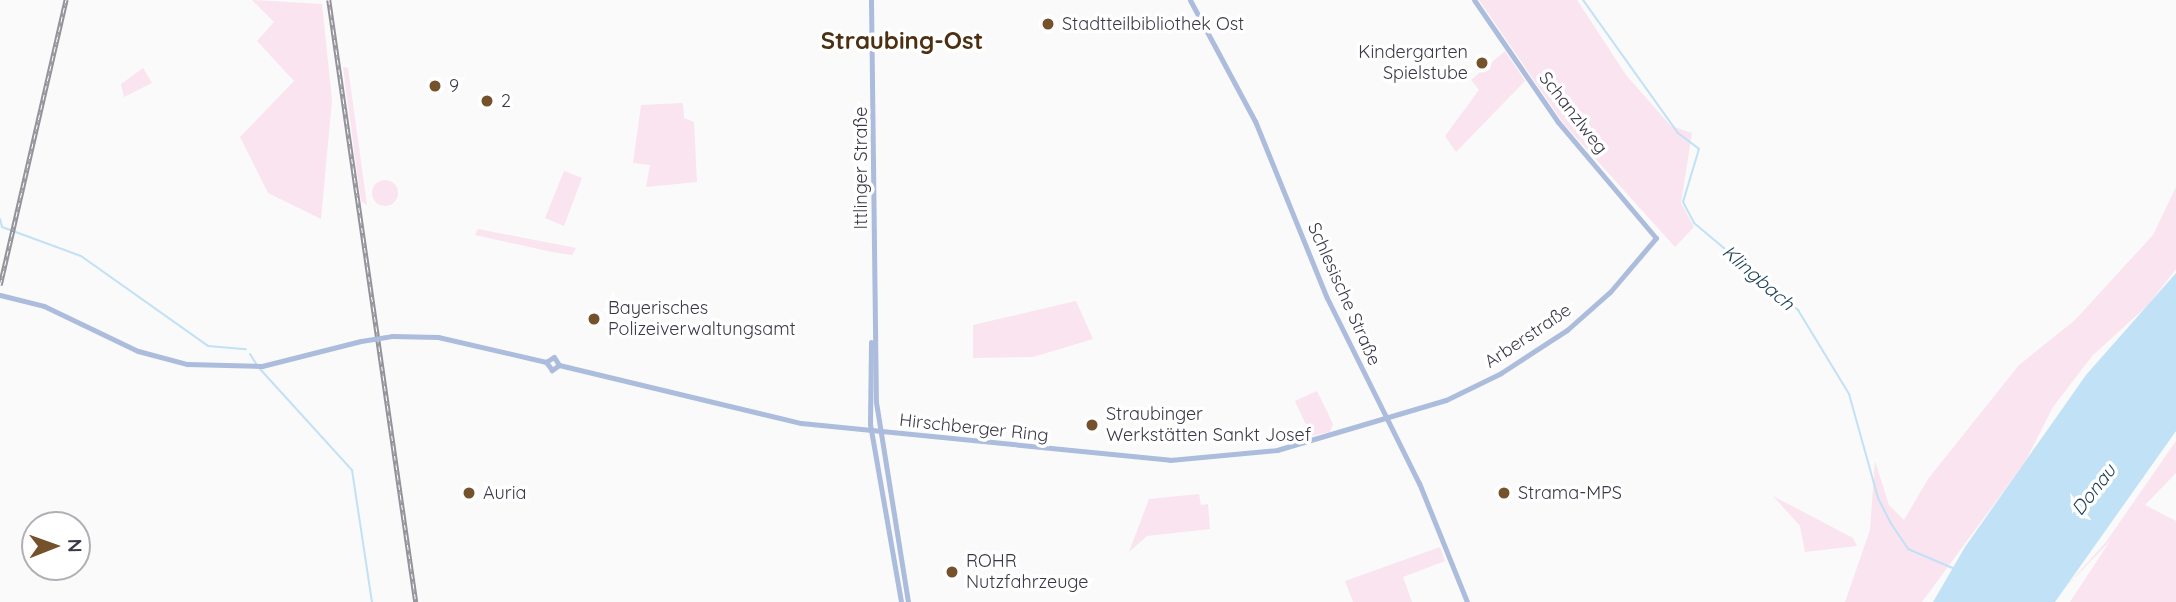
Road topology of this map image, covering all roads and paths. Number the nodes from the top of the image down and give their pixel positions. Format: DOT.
graph roads {
  1 [pos="871,0"];
  2 [pos="1190,0"];
  3 [pos="1474,0"];
  4 [pos="1656,238"];
  5 [pos="0,295"];
  6 [pos="873,336"];
  7 [pos="1389,420"];
  8 [pos="871,431"];
  9 [pos="880,432"];
  10 [pos="901,602"];
  11 [pos="908,602"];
  12 [pos="1467,602"];
  1 -- 6 [label="street, Ittlinger Straße"];
  2 -- 7 [label="street, Schlesische Straße"];
  3 -- 4 [label="street, Schanzlweg"];
  4 -- 7 [label="street, Arberstraße"];
  5 -- 8 [label="street, Hirschberger Ring, bridge"];
  6 -- 8 [label="street, Ittlinger Straße"];
  6 -- 9 [label="street, Ittlinger Straße"];
  7 -- 9 [label="street, Hirschberger Ring"];
  7 -- 12 [label="street, Schlesische Straße"];
  8 -- 9 [label="street, Hirschberger Ring"];
  8 -- 10 [label="street, Ittlinger Straße"];
  9 -- 11 [label="street, Ittlinger Straße"];
}
